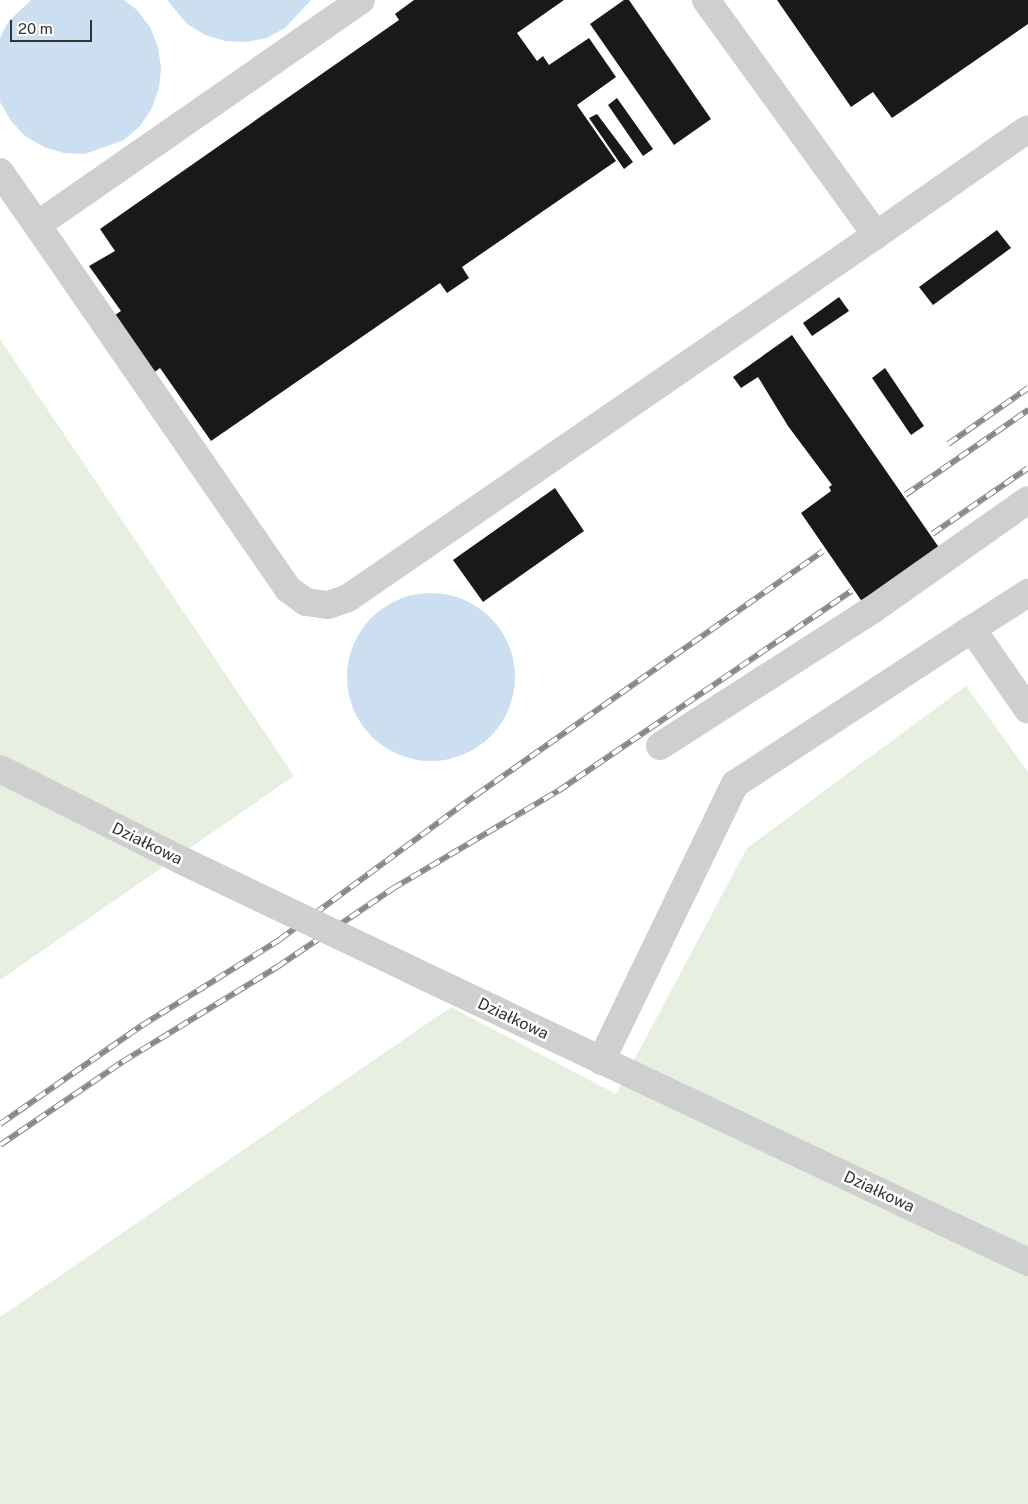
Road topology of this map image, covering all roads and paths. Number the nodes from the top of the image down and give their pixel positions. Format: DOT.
graph roads {
  1 [pos="361,0"];
  2 [pos="706,0"];
  3 [pos="1028,129"];
  4 [pos="0,172"];
  5 [pos="37,225"];
  6 [pos="876,235"];
  7 [pos="1028,500"];
  8 [pos="1028,594"];
  9 [pos="972,628"];
  10 [pos="1028,710"];
  11 [pos="660,746"];
  12 [pos="0,769"];
  13 [pos="602,1061"];
  14 [pos="1028,1262"];
  1 -- 5 [label="street"];
  2 -- 6 [label="street"];
  3 -- 6 [label="street"];
  4 -- 5 [label="street"];
  5 -- 6 [label="street"];
  7 -- 11 [label="street"];
  8 -- 9 [label="street"];
  9 -- 10 [label="street"];
  9 -- 13 [label="street"];
  12 -- 13 [label="street, Działkowa, bridge"];
  13 -- 14 [label="street, Działkowa"];
}
